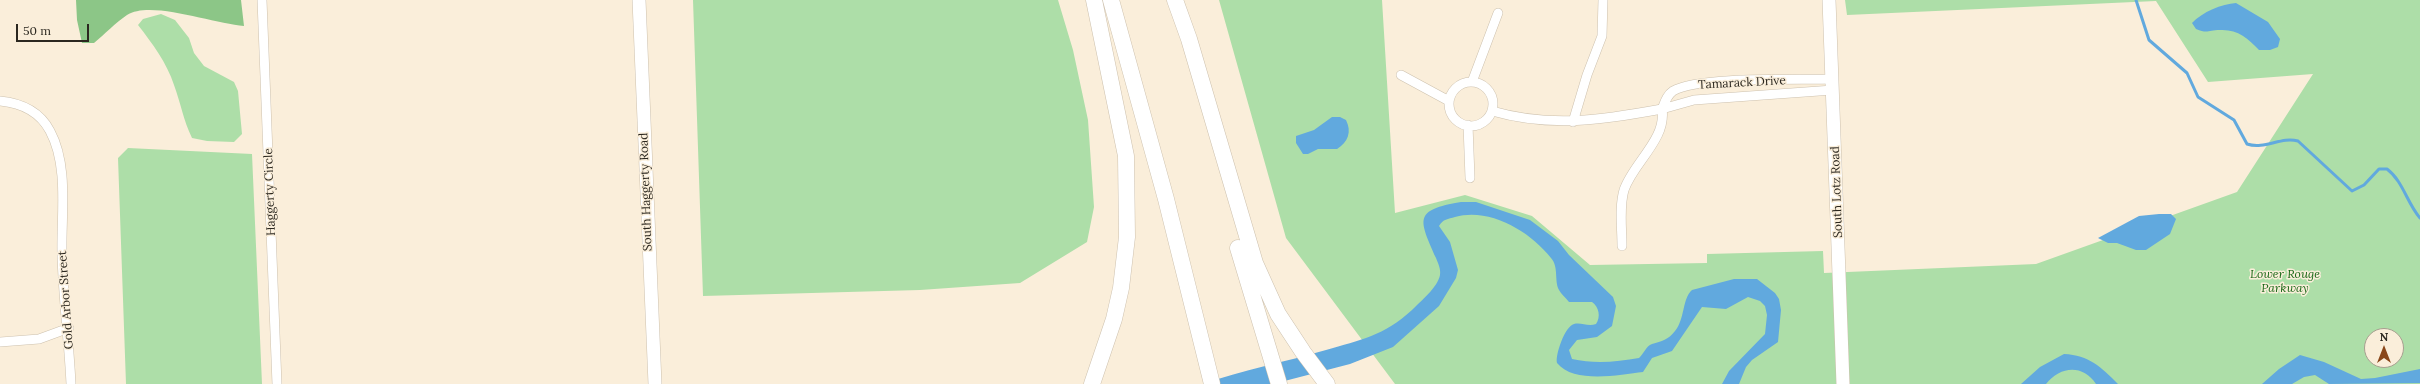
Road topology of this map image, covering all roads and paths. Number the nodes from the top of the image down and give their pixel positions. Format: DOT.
graph roads {
  1 [pos="262,0"];
  2 [pos="638,0"];
  3 [pos="1094,0"];
  4 [pos="1111,0"];
  5 [pos="1174,0"];
  6 [pos="1603,0"];
  7 [pos="1829,0"];
  8 [pos="1498,13"];
  9 [pos="1401,75"];
  10 [pos="1472,82"];
  11 [pos="1832,85"];
  12 [pos="0,101"];
  13 [pos="1449,101"];
  14 [pos="1662,109"];
  15 [pos="1492,111"];
  16 [pos="1573,122"];
  17 [pos="1468,125"];
  18 [pos="1470,178"];
  19 [pos="1622,246"];
  20 [pos="69,328"];
  21 [pos="0,342"];
  22 [pos="71,384"];
  23 [pos="277,384"];
  24 [pos="654,384"];
  25 [pos="1092,384"];
  26 [pos="1212,384"];
  27 [pos="1279,384"];
  28 [pos="1327,384"];
  29 [pos="1843,384"];
  1 -- 23 [label="street, Haggerty Circle"];
  2 -- 24 [label="main road, South Haggerty Road"];
  3 -- 25 [label="highway"];
  4 -- 26 [label="highway"];
  5 -- 27 [label="highway"];
  5 -- 28 [label="highway"];
  6 -- 16 [label="street"];
  7 -- 11 [label="main road, South Lotz Road"];
  8 -- 10 [label="street"];
  9 -- 13 [label="street"];
  10 -- 13 [label="street"];
  10 -- 15 [label="street"];
  11 -- 14 [label="street, Tamarack Drive"];
  11 -- 14 [label="street, Tamarack Drive"];
  11 -- 29 [label="main road, South Lotz Road"];
  12 -- 20 [label="street, Gold Arbor Street"];
  13 -- 17 [label="street"];
  14 -- 16 [label="street, Tamarack Drive"];
  14 -- 19 [label="street"];
  15 -- 16 [label="street, Tamarack Drive"];
  15 -- 17 [label="street"];
  17 -- 18 [label="street"];
  20 -- 21 [label="street"];
  20 -- 22 [label="street, Gold Arbor Street"];
}
